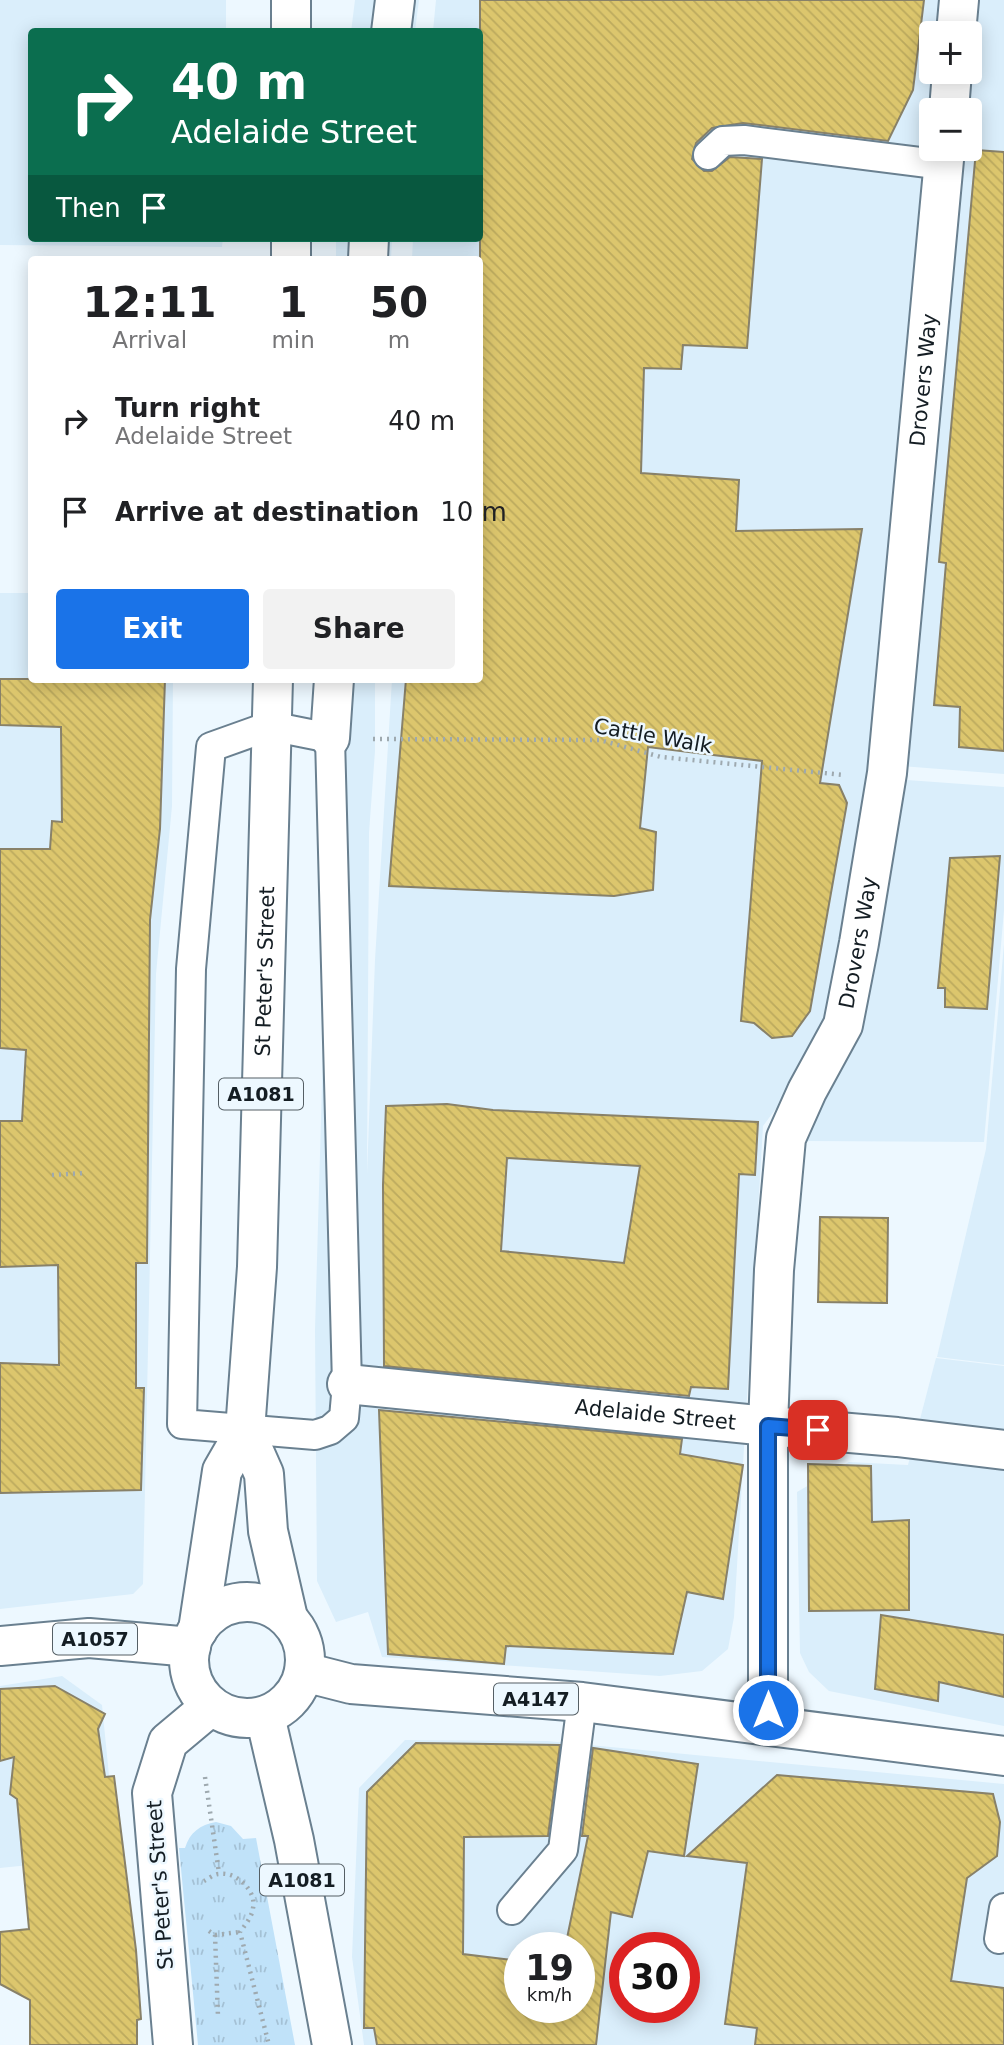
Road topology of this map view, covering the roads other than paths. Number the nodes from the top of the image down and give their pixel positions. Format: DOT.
graph roads {
  1 [pos="291,0"];
  2 [pos="395,0"];
  3 [pos="959,0"];
  4 [pos="957,21"];
  5 [pos="291,28"];
  6 [pos="392,28"];
  7 [pos="708,155"];
  8 [pos="919,155"];
  9 [pos="944,161"];
  10 [pos="273,683"];
  11 [pos="334,683"];
  12 [pos="270,726"];
  13 [pos="330,738"];
  14 [pos="347,1384"];
  15 [pos="768,1426"];
  16 [pos="245,1431"];
  17 [pos="1004,1450"];
  18 [pos="288,1619"];
  19 [pos="194,1639"];
  20 [pos="0,1646"];
  21 [pos="304,1672"];
  22 [pos="582,1702"];
  23 [pos="211,1706"];
  24 [pos="265,1716"];
  25 [pos="768,1725"];
  26 [pos="1004,1756"];
  27 [pos="1004,1908"];
  28 [pos="512,1910"];
  29 [pos="999,1939"];
  30 [pos="173,2045"];
  31 [pos="332,2045"];
  1 -- 5 [label="main road"];
  2 -- 6 [label="main road"];
  3 -- 4 [label="main road"];
  7 -- 8 [label="lane"];
  9 -- 15 [label="main road, Drovers Way"];
  10 -- 12 [label="main road, St Peter's Street / A1081"];
  11 -- 13 [label="main road"];
  12 -- 13 [label="lane"];
  12 -- 16 [label="main road, St Peter's Street / A1081"];
  12 -- 16 [label="lane"];
  13 -- 14 [label="lane"];
  14 -- 15 [label="main road, Adelaide Street"];
  14 -- 16 [label="lane"];
  15 -- 17 [label="main road, Adelaide Street"];
  15 -- 25 [label="main road, Drovers Way"];
  16 -- 18 [label="main road, St Peter's Street / A1081"];
  16 -- 19 [label="main road, St Peter's Street / A1081"];
  18 -- 19 [label="main road"];
  18 -- 21 [label="main road, A1081"];
  19 -- 20 [label="main road, A1057"];
  19 -- 23 [label="main road, A1081"];
  21 -- 22 [label="main road, A4147"];
  21 -- 24 [label="main road"];
  22 -- 25 [label="main road, A4147"];
  22 -- 28 [label="lane"];
  23 -- 24 [label="main road"];
  23 -- 30 [label="main road, St Peter's Street"];
  24 -- 31 [label="main road, A1081"];
  25 -- 26 [label="main road, A4147"];
  27 -- 29 [label="lane"];
}
